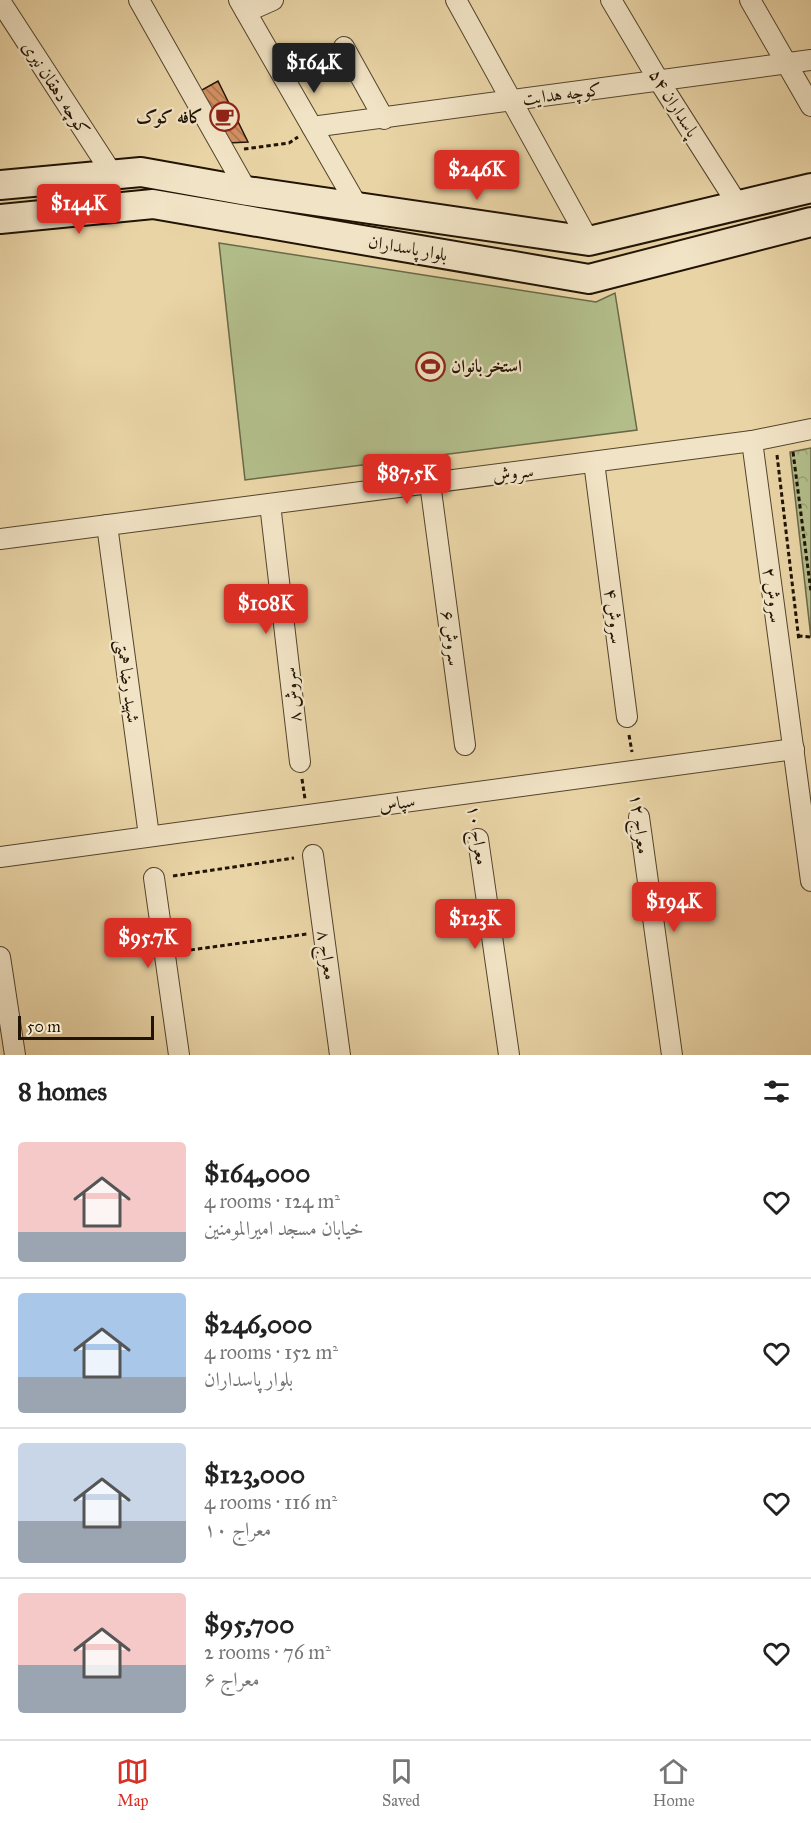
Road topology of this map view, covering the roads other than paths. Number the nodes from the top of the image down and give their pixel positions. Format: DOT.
graph roads {
  1 [pos="139,0"];
  2 [pos="273,0"];
  3 [pos="456,0"];
  4 [pos="611,0"];
  5 [pos="750,0"];
  6 [pos="0,1"];
  7 [pos="242,6"];
  8 [pos="344,47"];
  9 [pos="811,60"];
  10 [pos="786,63"];
  11 [pos="659,81"];
  12 [pos="511,100"];
  13 [pos="811,106"];
  14 [pos="384,119"];
  15 [pos="312,128"];
  16 [pos="113,175"];
  17 [pos="0,185"];
  18 [pos="811,188"];
  19 [pos="247,190"];
  20 [pos="738,205"];
  21 [pos="358,207"];
  22 [pos="0,219"];
  23 [pos="811,222"];
  24 [pos="589,241"];
  25 [pos="811,429"];
  26 [pos="752,441"];
  27 [pos="594,462"];
  28 [pos="430,483"];
  29 [pos="270,504"];
  30 [pos="107,525"];
  31 [pos="0,539"];
  32 [pos="627,717"];
  33 [pos="465,745"];
  34 [pos="794,749"];
  35 [pos="300,762"];
  36 [pos="639,817"];
  37 [pos="149,836"];
  38 [pos="478,839"];
  39 [pos="313,855"];
  40 [pos="0,856"];
  41 [pos="154,878"];
  42 [pos="811,881"];
  43 [pos="0,957"];
  44 [pos="15,1055"];
  45 [pos="179,1055"];
  46 [pos="340,1055"];
  47 [pos="509,1055"];
  48 [pos="672,1055"];
  1 -- 19 [label="street"];
  2 -- 7 [label="street"];
  3 -- 12 [label="street"];
  4 -- 11 [label="street, پاسداران ۵۴"];
  5 -- 10 [label="street"];
  6 -- 16 [label="street, کوچه دهقان نیری"];
  7 -- 15 [label="street"];
  8 -- 14 [label="street"];
  9 -- 10 [label="street, کوچه هدایت"];
  10 -- 11 [label="street, کوچه هدایت"];
  10 -- 13 [label="street"];
  11 -- 12 [label="street, کوچه هدایت"];
  11 -- 20 [label="street, پاسداران ۵۴"];
  12 -- 14 [label="street, کوچه هدایت"];
  12 -- 24 [label="street"];
  14 -- 15 [label="street, کوچه هدایت"];
  15 -- 21 [label="street"];
  16 -- 17 [label="main road, بلوار پاسداران"];
  16 -- 19 [label="main road, بلوار پاسداران"];
  18 -- 20 [label="main road, بلوار پاسداران"];
  19 -- 21 [label="main road, بلوار پاسداران"];
  20 -- 24 [label="main road, بلوار پاسداران"];
  21 -- 24 [label="main road, بلوار پاسداران"];
  22 -- 23 [label="main road, بلوار پاسداران"];
  25 -- 26 [label="street, سروش"];
  26 -- 27 [label="street, سروش"];
  26 -- 34 [label="street, سروش ۲"];
  27 -- 28 [label="street, سروش"];
  27 -- 32 [label="street, سروش ۴"];
  28 -- 29 [label="street, سروش"];
  28 -- 33 [label="street, سروش ۶"];
  29 -- 30 [label="street, سروش"];
  29 -- 35 [label="street, سروش ۸"];
  30 -- 31 [label="street, سروش"];
  30 -- 37 [label="street, شهید رضا همتی"];
  34 -- 37 [label="street, سپاس"];
  34 -- 42 [label="street, سروش ۲"];
  36 -- 48 [label="street, معراج ۱۲"];
  37 -- 40 [label="street, سپاس"];
  38 -- 47 [label="street, معراج ۱۰"];
  39 -- 46 [label="street, معراج ۸"];
  41 -- 45 [label="street"];
  43 -- 44 [label="street"];
}
